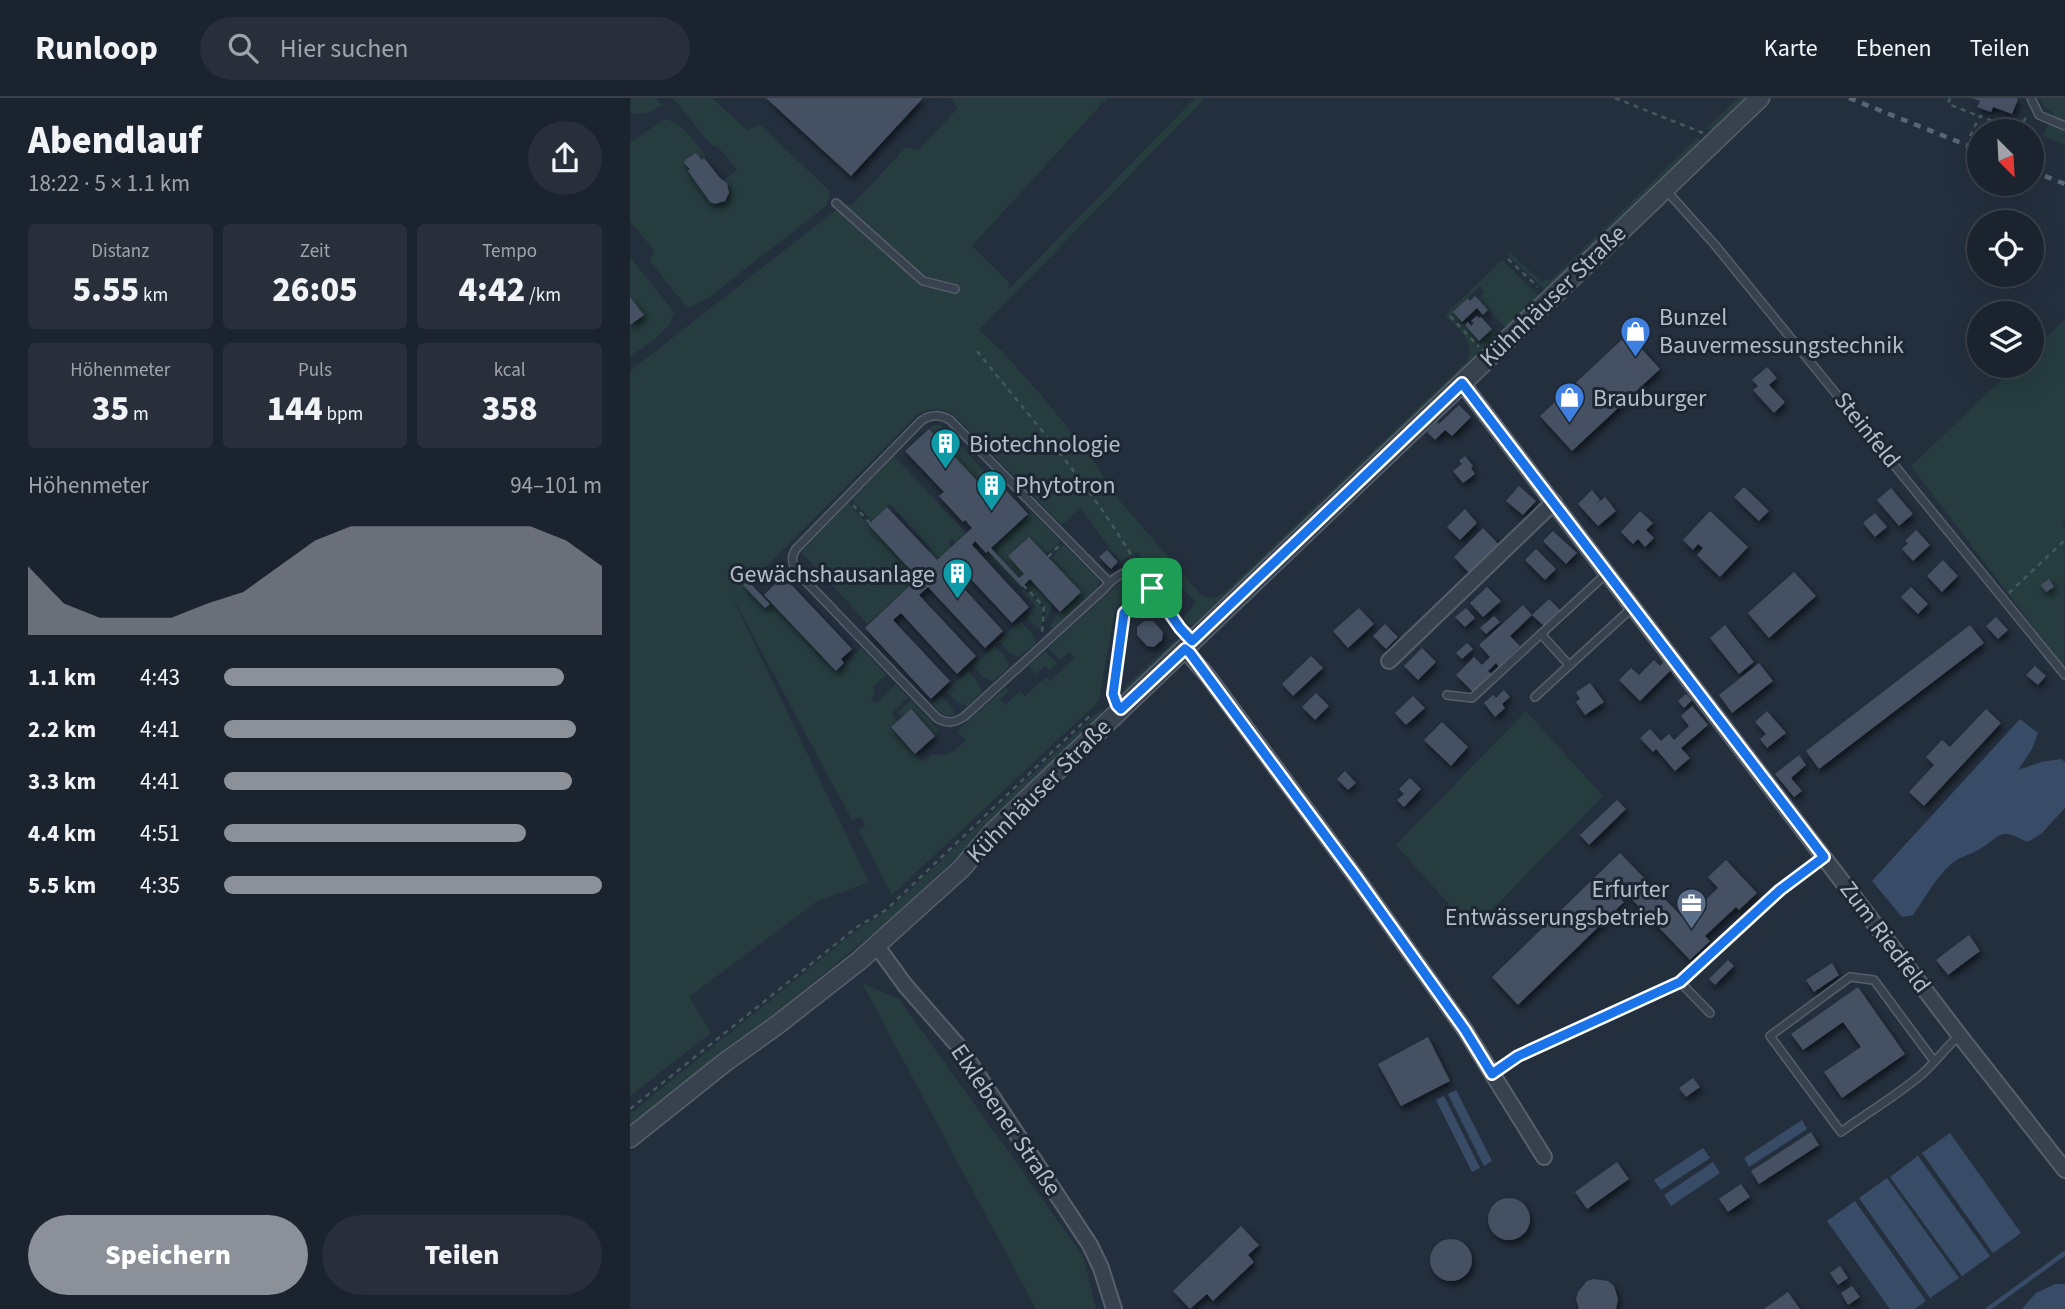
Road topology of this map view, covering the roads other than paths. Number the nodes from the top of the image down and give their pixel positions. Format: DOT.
graph roads {
  1 [pos="1760,98"];
  2 [pos="2032,101"];
  3 [pos="2065,125"];
  4 [pos="1665,188"];
  5 [pos="836,203"];
  6 [pos="955,289"];
  7 [pos="1462,383"];
  8 [pos="1554,502"];
  9 [pos="1608,573"];
  10 [pos="1109,582"];
  11 [pos="1152,588"];
  12 [pos="1634,607"];
  13 [pos="1541,634"];
  14 [pos="1188,645"];
  15 [pos="1389,661"];
  16 [pos="1569,665"];
  17 [pos="2065,675"];
  18 [pos="1447,695"];
  19 [pos="1535,697"];
  20 [pos="1121,709"];
  21 [pos="1824,857"];
  22 [pos="876,945"];
  23 [pos="1680,982"];
  24 [pos="1710,1013"];
  25 [pos="1958,1027"];
  26 [pos="1934,1062"];
  27 [pos="1492,1074"];
  28 [pos="630,1138"];
  29 [pos="1544,1157"];
  30 [pos="2065,1170"];
  31 [pos="1114,1309"];
  1 -- 4 [label="street, Kühnhäuser Straße"];
  2 -- 3 [label="lane"];
  4 -- 7 [label="street, Kühnhäuser Straße"];
  4 -- 17 [label="lane, Steinfeld"];
  5 -- 6 [label="lane"];
  7 -- 8 [label="street, Zum Riedfeld"];
  7 -- 14 [label="street, Kühnhäuser Straße"];
  8 -- 9 [label="street, Zum Riedfeld"];
  8 -- 15 [label="street"];
  9 -- 12 [label="street, Zum Riedfeld"];
  9 -- 13 [label="lane"];
  10 -- 10 [label="lane"];
  10 -- 11 [label="lane"];
  11 -- 14 [label="lane"];
  11 -- 20 [label="lane"];
  12 -- 16 [label="lane"];
  12 -- 21 [label="street, Zum Riedfeld"];
  13 -- 16 [label="lane"];
  13 -- 18 [label="lane"];
  14 -- 20 [label="street, Kühnhäuser Straße"];
  14 -- 27 [label="street"];
  16 -- 19 [label="lane"];
  20 -- 22 [label="street, Kühnhäuser Straße"];
  21 -- 23 [label="lane"];
  21 -- 25 [label="street, Zum Riedfeld"];
  22 -- 28 [label="street, Kühnhäuser Straße"];
  22 -- 31 [label="street, Elxlebener Straße"];
  23 -- 24 [label="lane"];
  23 -- 27 [label="lane"];
  25 -- 26 [label="lane"];
  25 -- 30 [label="street, Zum Riedfeld"];
  26 -- 26 [label="lane"];
  27 -- 29 [label="street"];
}
